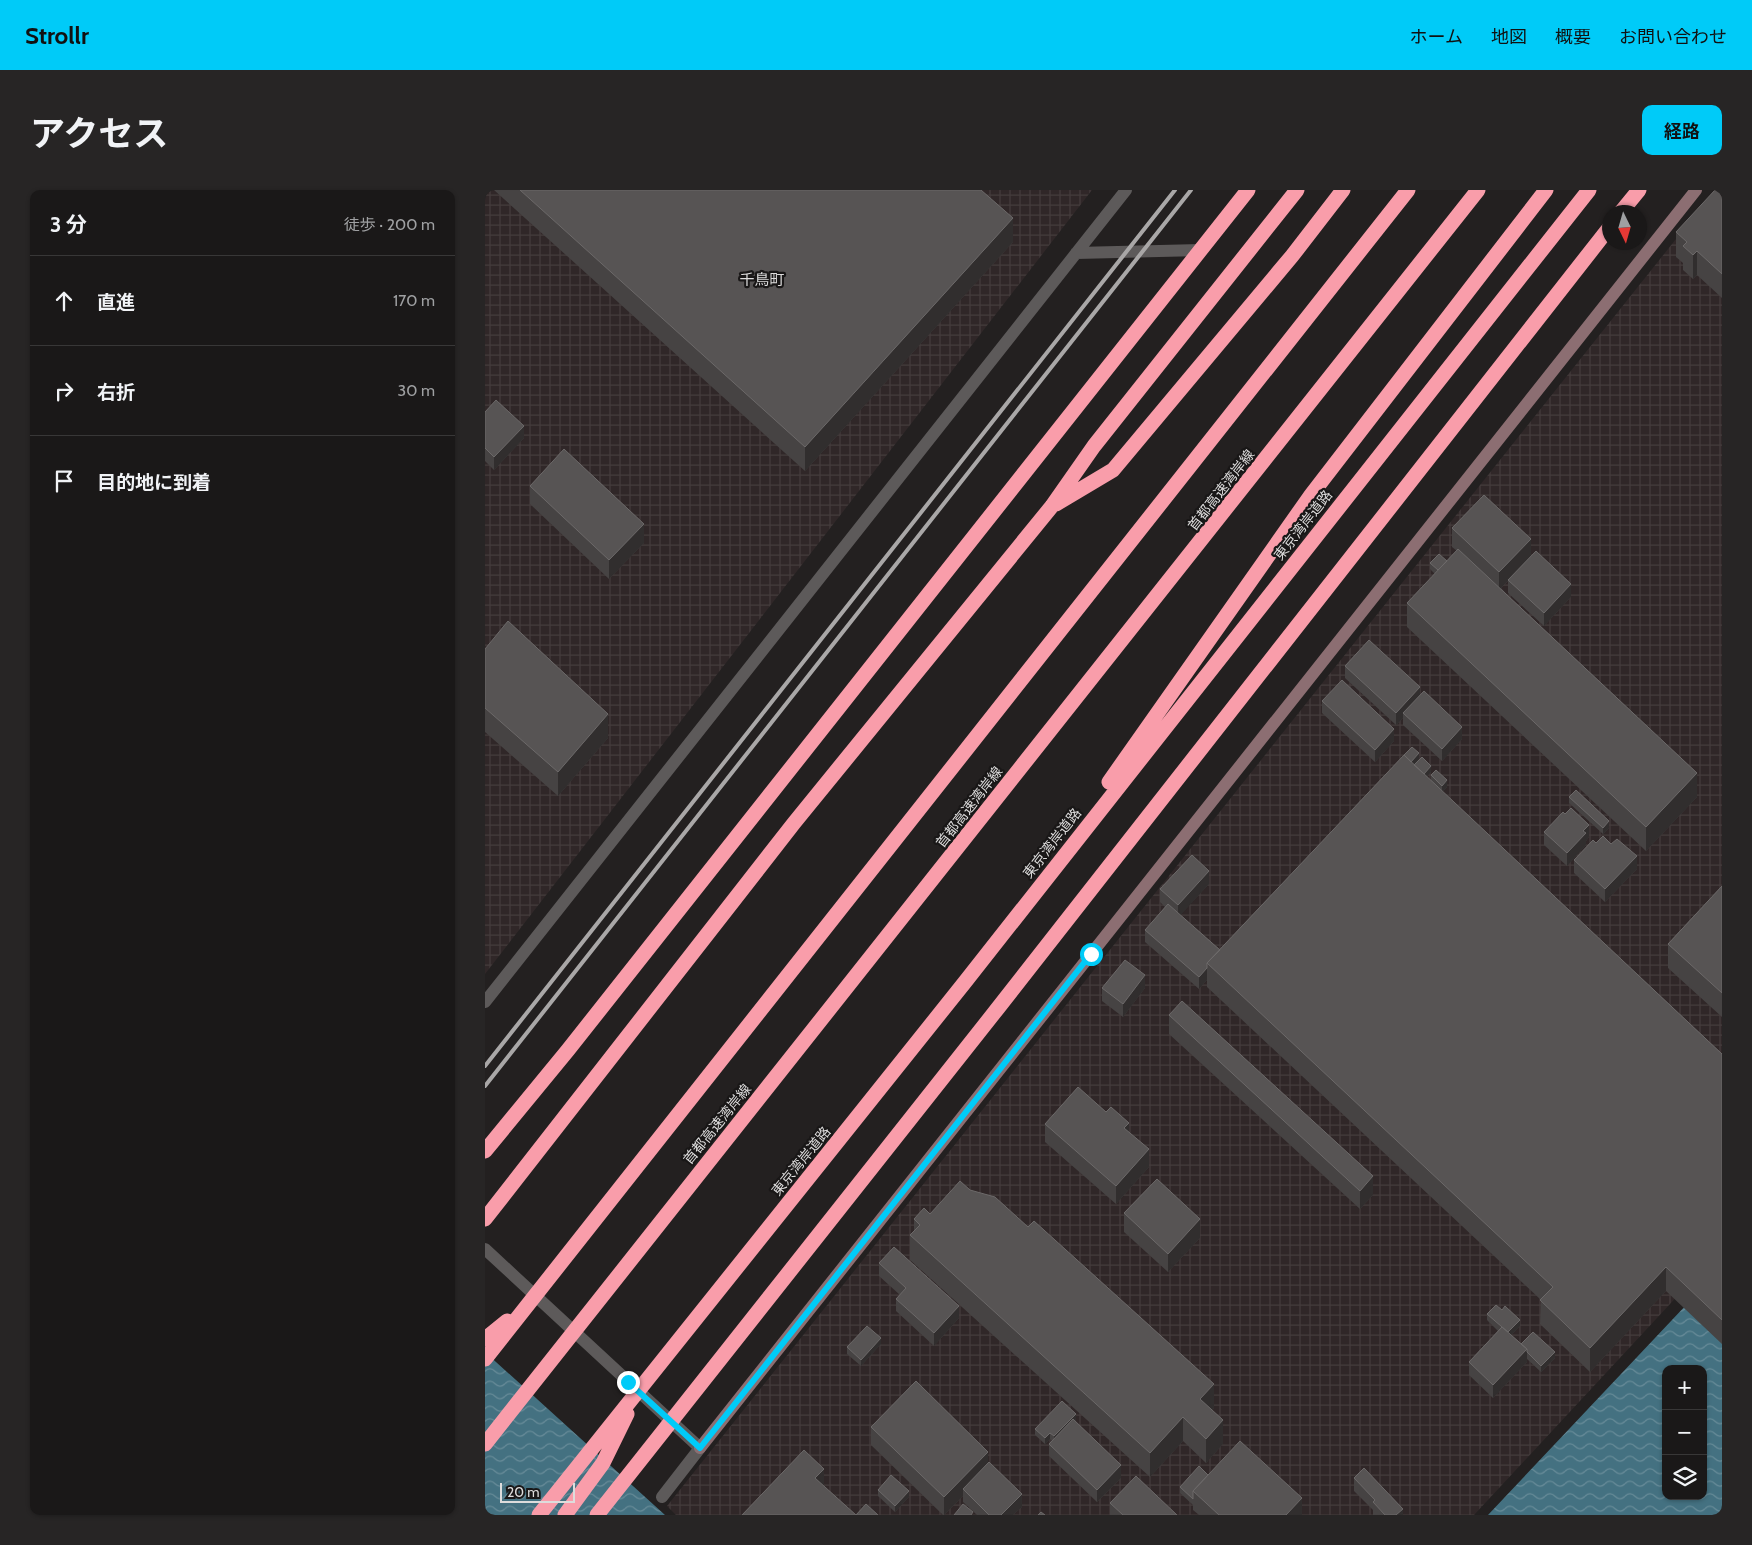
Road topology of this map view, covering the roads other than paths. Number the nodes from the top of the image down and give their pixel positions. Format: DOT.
graph roads {
  1 [pos="1126,190"];
  2 [pos="1248,190"];
  3 [pos="1297,190"];
  4 [pos="1343,190"];
  5 [pos="1408,190"];
  6 [pos="1479,190"];
  7 [pos="1546,190"];
  8 [pos="1589,190"];
  9 [pos="1639,190"];
  10 [pos="1695,190"];
  11 [pos="1627,205"];
  12 [pos="1602,237"];
  13 [pos="1201,250"];
  14 [pos="1076,253"];
  15 [pos="1052,506"];
  16 [pos="1042,882"];
  17 [pos="485,1002"];
  18 [pos="550,1137"];
  19 [pos="485,1151"];
  20 [pos="485,1202"];
  21 [pos="485,1219"];
  22 [pos="485,1249"];
  23 [pos="530,1303"];
  24 [pos="485,1339"];
  25 [pos="485,1359"];
  26 [pos="639,1388"];
  27 [pos="485,1444"];
  28 [pos="700,1448"];
  29 [pos="661,1496"];
  30 [pos="539,1515"];
  31 [pos="565,1515"];
  32 [pos="597,1515"];
  1 -- 14 [label="street"];
  2 -- 13 [label="highway"];
  3 -- 15 [label="highway"];
  4 -- 15 [label="highway"];
  5 -- 23 [label="highway"];
  6 -- 27 [label="highway, 首都高速湾岸線"];
  7 -- 16 [label="highway"];
  8 -- 16 [label="highway, 東京湾岸道路"];
  9 -- 11 [label="highway"];
  10 -- 28 [label="street"];
  12 -- 32 [label="highway"];
  13 -- 14 [label="street"];
  13 -- 19 [label="highway"];
  14 -- 17 [label="street"];
  15 -- 18 [label="highway"];
  16 -- 26 [label="highway, 東京湾岸道路"];
  18 -- 20 [label="highway"];
  18 -- 21 [label="highway"];
  22 -- 28 [label="street"];
  23 -- 24 [label="highway"];
  23 -- 25 [label="highway"];
  26 -- 30 [label="highway, 東京湾岸道路"];
  26 -- 31 [label="highway"];
  28 -- 29 [label="street"];
}
